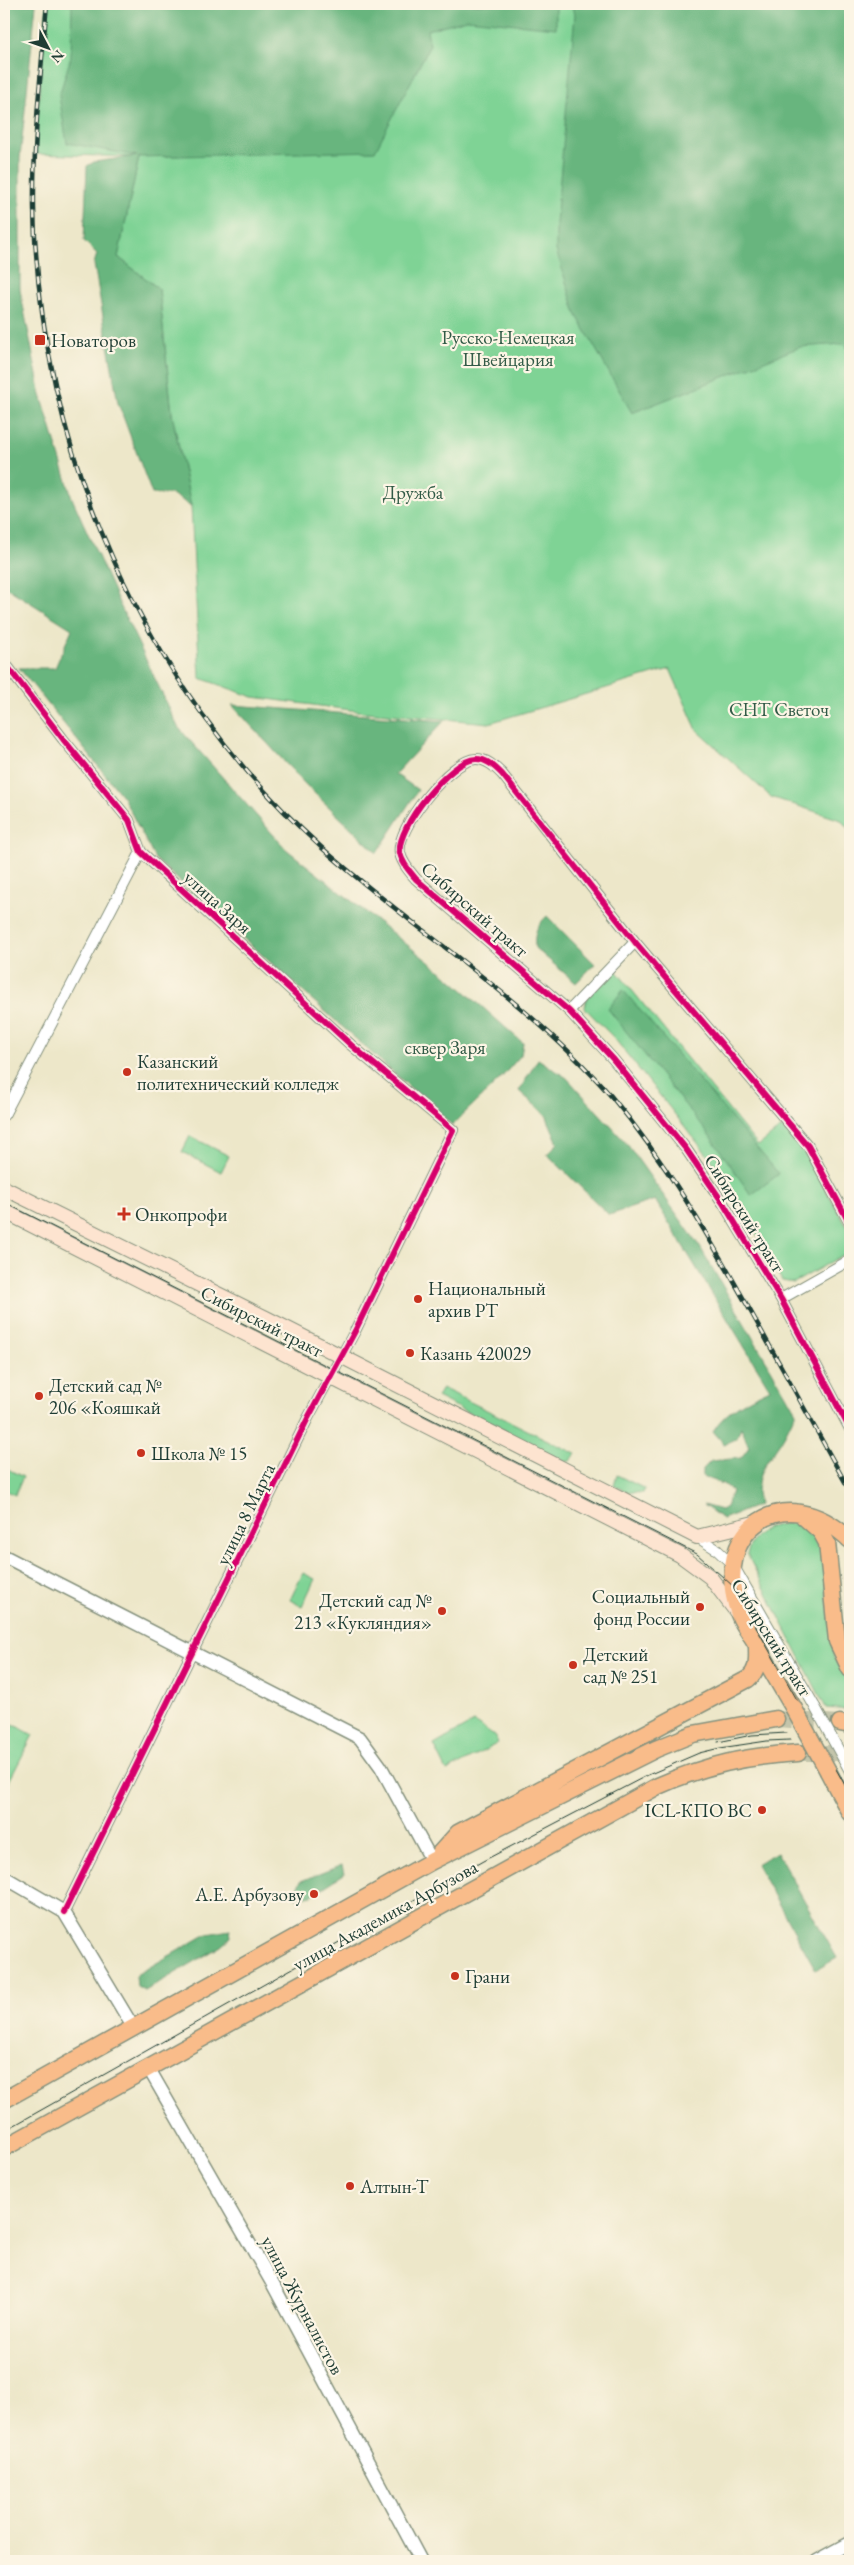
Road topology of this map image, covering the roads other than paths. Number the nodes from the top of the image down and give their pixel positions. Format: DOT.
graph roads {
  1 [pos="4,662"];
  2 [pos="140,852"];
  3 [pos="635,942"];
  4 [pos="569,1011"];
  5 [pos="4,1115"];
  6 [pos="452,1130"];
  7 [pos="4,1188"];
  8 [pos="4,1211"];
  9 [pos="850,1224"];
  10 [pos="850,1260"];
  11 [pos="781,1299"];
  12 [pos="340,1356"];
  13 [pos="329,1378"];
  14 [pos="850,1429"];
  15 [pos="799,1514"];
  16 [pos="754,1523"];
  17 [pos="697,1537"];
  18 [pos="850,1540"];
  19 [pos="4,1556"];
  20 [pos="733,1565"];
  21 [pos="739,1614"];
  22 [pos="757,1646"];
  23 [pos="193,1652"];
  24 [pos="850,1669"];
  25 [pos="776,1719"];
  26 [pos="798,1754"];
  27 [pos="850,1771"];
  28 [pos="850,1813"];
  29 [pos="432,1861"];
  30 [pos="4,1877"];
  31 [pos="64,1912"];
  32 [pos="133,2027"];
  33 [pos="149,2069"];
  34 [pos="4,2100"];
  35 [pos="4,2148"];
  36 [pos="850,2543"];
  37 [pos="421,2561"];
  38 [pos="817,2561"];
  1 -- 2 [label="street, улица Заря"];
  2 -- 5 [label="street"];
  2 -- 6 [label="street, улица Заря"];
  3 -- 4 [label="street"];
  3 -- 4 [label="street, Сибирский тракт"];
  3 -- 9 [label="street, Сибирский тракт"];
  4 -- 11 [label="street, Сибирский тракт"];
  6 -- 12 [label="street, улица 8 Марта"];
  7 -- 12 [label="main road, Сибирский тракт"];
  8 -- 13 [label="main road, Сибирский тракт"];
  10 -- 11 [label="street"];
  11 -- 14 [label="street, Сибирский тракт"];
  12 -- 13 [label="street, улица 8 Марта"];
  12 -- 17 [label="main road, Сибирский тракт"];
  13 -- 21 [label="main road, Сибирский тракт"];
  13 -- 23 [label="street, улица 8 Марта"];
  15 -- 16 [label="main road"];
  15 -- 18 [label="main road"];
  15 -- 24 [label="main road"];
  16 -- 17 [label="main road"];
  16 -- 20 [label="main road"];
  17 -- 20 [label="street, Сибирский тракт"];
  19 -- 23 [label="street"];
  20 -- 21 [label="main road"];
  20 -- 27 [label="street, Сибирский тракт, bridge"];
  21 -- 22 [label="main road, Сибирский тракт"];
  22 -- 28 [label="main road, Сибирский тракт, bridge"];
  22 -- 29 [label="main road"];
  23 -- 29 [label="street"];
  23 -- 31 [label="street, улица 8 Марта"];
  25 -- 29 [label="main road, улица Академика Арбузова"];
  26 -- 33 [label="main road, улица Академика Арбузова"];
  29 -- 32 [label="main road, улица Академика Арбузова"];
  30 -- 31 [label="street"];
  31 -- 32 [label="street"];
  32 -- 34 [label="main road, улица Академика Арбузова"];
  33 -- 35 [label="main road, улица Академика Арбузова"];
  33 -- 37 [label="street, улица Журналистов"];
  36 -- 38 [label="street"];
}
